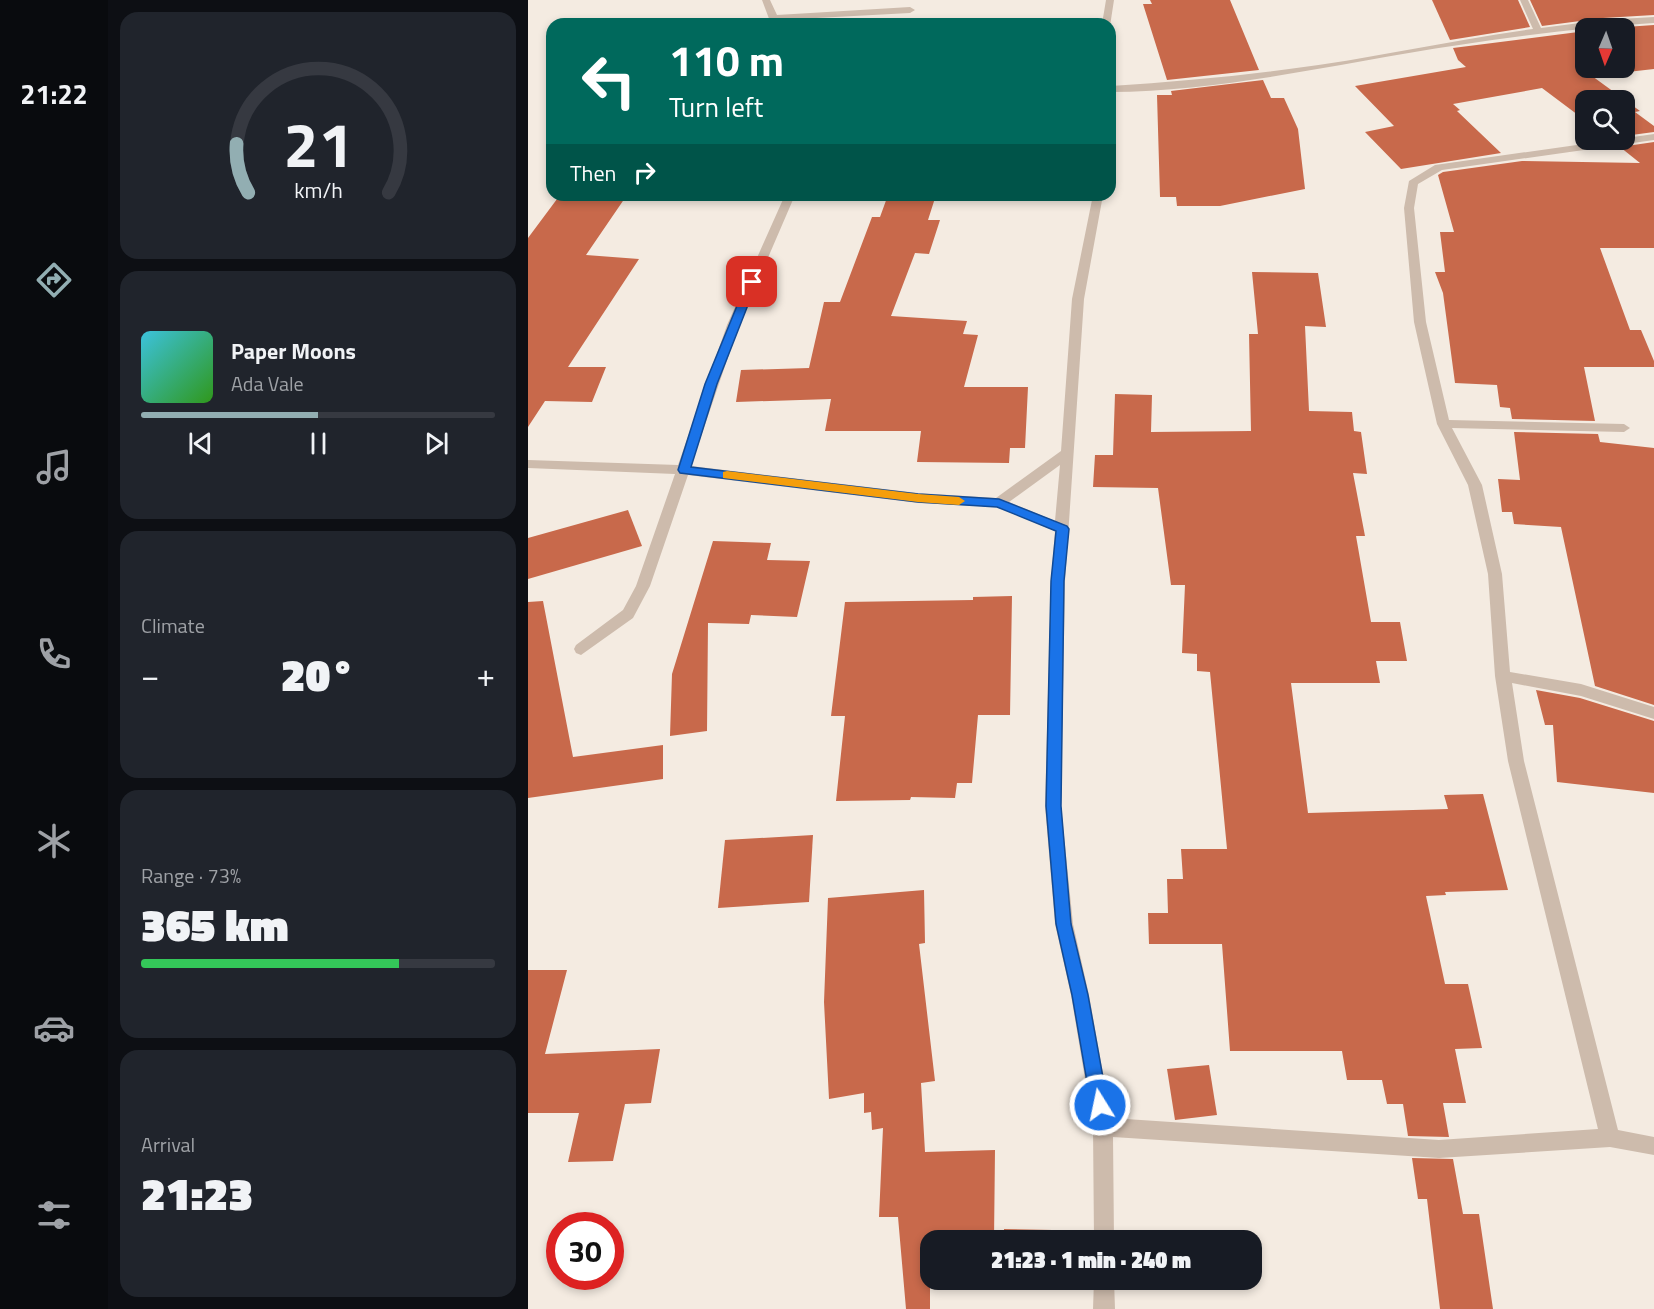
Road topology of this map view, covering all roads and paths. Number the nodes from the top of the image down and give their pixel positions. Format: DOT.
graph roads {
  1 [pos="766,0"];
  2 [pos="1110,0"];
  3 [pos="1524,0"];
  4 [pos="910,10"];
  5 [pos="774,18"];
  6 [pos="812,18"];
  7 [pos="1108,18"];
  8 [pos="1654,20"];
  9 [pos="1538,31"];
  10 [pos="1116,90"];
  11 [pos="1654,137"];
  12 [pos="787,201"];
  13 [pos="1097,201"];
  14 [pos="1443,424"];
  15 [pos="1624,428"];
  16 [pos="1067,453"];
  17 [pos="528,464"];
  18 [pos="684,470"];
  19 [pos="999,503"];
  20 [pos="1063,529"];
  21 [pos="581,649"];
  22 [pos="1503,676"];
  23 [pos="1654,712"];
  24 [pos="1103,1127"];
  25 [pos="1610,1138"];
  26 [pos="1654,1146"];
  27 [pos="1104,1230"];
  28 [pos="1104,1290"];
  29 [pos="1104,1309"];
  1 -- 5 [label="street"];
  2 -- 7 [label="street"];
  3 -- 9 [label="street"];
  4 -- 6 [label="street"];
  8 -- 9 [label="street"];
  9 -- 10 [label="street"];
  11 -- 14 [label="street"];
  12 -- 18 [label="street"];
  13 -- 16 [label="street"];
  14 -- 15 [label="street"];
  14 -- 22 [label="street"];
  16 -- 19 [label="street"];
  16 -- 20 [label="street"];
  17 -- 18 [label="street"];
  18 -- 19 [label="street"];
  18 -- 21 [label="street"];
  19 -- 20 [label="street"];
  20 -- 24 [label="street"];
  22 -- 23 [label="street"];
  22 -- 25 [label="street"];
  24 -- 25 [label="street"];
  24 -- 27 [label="street"];
  25 -- 26 [label="street"];
  28 -- 29 [label="street"];
}
